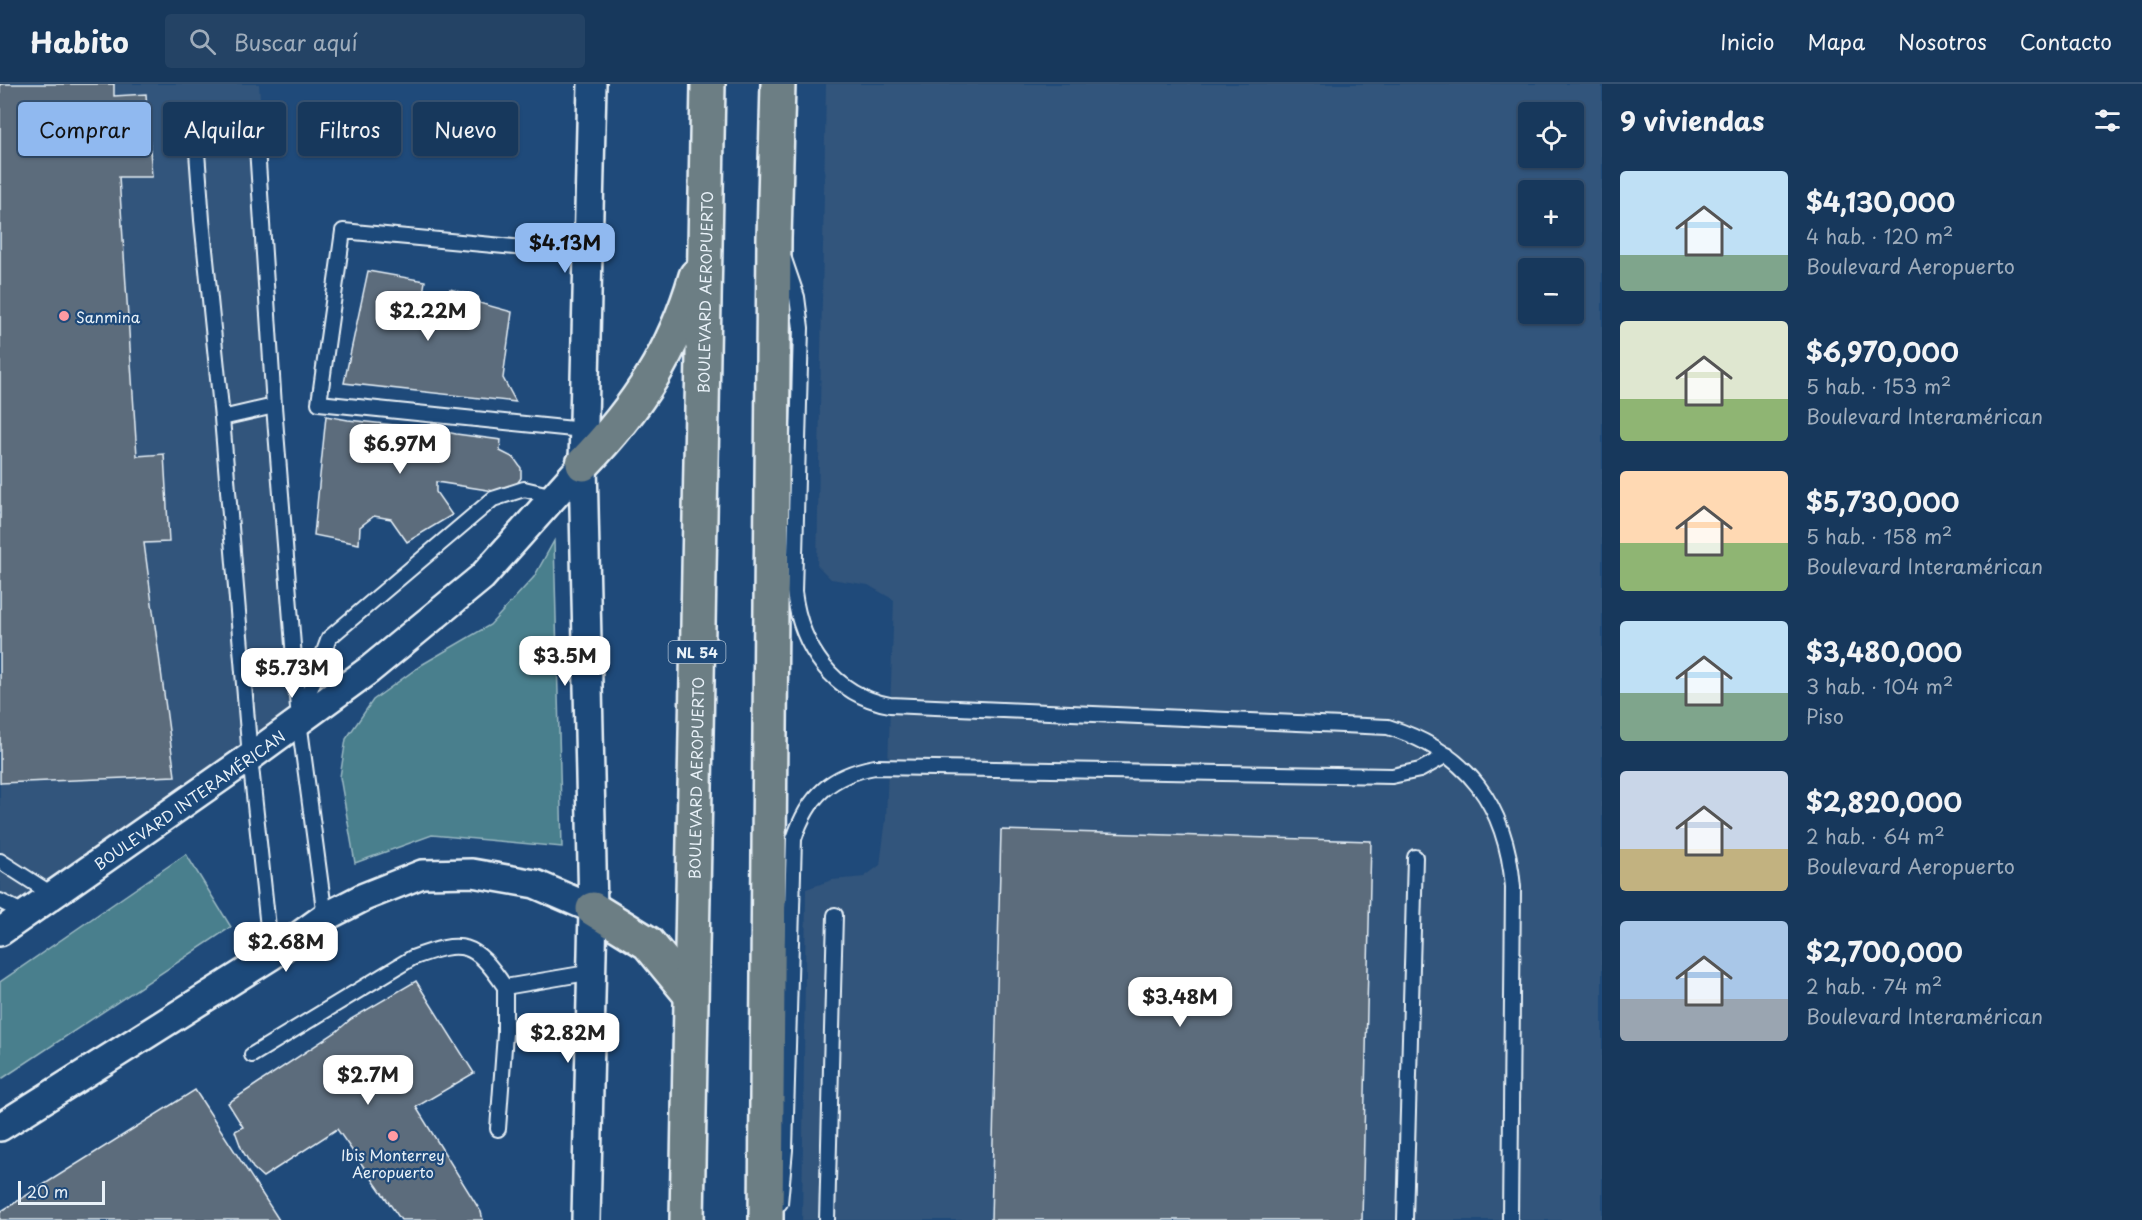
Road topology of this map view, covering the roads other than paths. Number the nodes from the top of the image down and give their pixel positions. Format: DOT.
graph roads {
  1 [pos="592,84"];
  2 [pos="708,84"];
  3 [pos="778,84"];
  4 [pos="197,156"];
  5 [pos="258,156"];
  6 [pos="707,221"];
  7 [pos="774,238"];
  8 [pos="588,254"];
  9 [pos="274,406"];
  10 [pos="222,418"];
  11 [pos="583,430"];
  12 [pos="582,464"];
  13 [pos="554,496"];
  14 [pos="300,721"];
  15 [pos="1447,755"];
  16 [pos="250,757"];
  17 [pos="1415,857"];
  18 [pos="0,861"];
  19 [pos="53,895"];
  20 [pos="0,901"];
  21 [pos="593,909"];
  22 [pos="26,914"];
  23 [pos="835,915"];
  24 [pos="325,917"];
  25 [pos="0,932"];
  26 [pos="271,956"];
  27 [pos="593,972"];
  28 [pos="505,987"];
  29 [pos="690,994"];
  30 [pos="252,1055"];
  31 [pos="0,1127"];
  32 [pos="498,1130"];
  33 [pos="586,1220"];
  34 [pos="687,1220"];
  35 [pos="766,1220"];
  36 [pos="776,1220"];
  37 [pos="826,1220"];
  38 [pos="1405,1220"];
  39 [pos="1510,1220"];
  1 -- 8 [label="street"];
  2 -- 6 [label="highway, BOULEVARD AEROPUERTO / NL 54"];
  3 -- 7 [label="highway"];
  4 -- 10 [label="lane"];
  5 -- 9 [label="lane"];
  6 -- 12 [label="highway"];
  6 -- 29 [label="highway, BOULEVARD AEROPUERTO / NL 54"];
  7 -- 15 [label="lane"];
  7 -- 35 [label="highway"];
  8 -- 11 [label="street"];
  8 -- 11 [label="lane"];
  9 -- 10 [label="lane"];
  9 -- 14 [label="lane"];
  10 -- 16 [label="lane"];
  11 -- 12 [label="street"];
  12 -- 13 [label="street, BOULEVARD INTERAMÉRICAN"];
  12 -- 21 [label="street"];
  13 -- 14 [label="street, BOULEVARD INTERAMÉRICAN"];
  13 -- 14 [label="lane"];
  14 -- 16 [label="street, BOULEVARD INTERAMÉRICAN"];
  14 -- 24 [label="lane"];
  15 -- 36 [label="lane"];
  15 -- 39 [label="lane"];
  16 -- 19 [label="street, BOULEVARD INTERAMÉRICAN"];
  16 -- 26 [label="lane"];
  17 -- 38 [label="lane"];
  18 -- 19 [label="lane"];
  19 -- 22 [label="street, BOULEVARD INTERAMÉRICAN"];
  20 -- 22 [label="lane"];
  21 -- 24 [label="street"];
  21 -- 27 [label="street"];
  21 -- 29 [label="highway"];
  22 -- 25 [label="street, BOULEVARD INTERAMÉRICAN"];
  23 -- 37 [label="lane"];
  24 -- 26 [label="street"];
  26 -- 31 [label="street"];
  27 -- 28 [label="lane"];
  27 -- 33 [label="street"];
  28 -- 30 [label="lane"];
  28 -- 32 [label="lane"];
  29 -- 34 [label="highway, BOULEVARD AEROPUERTO / NL 54"];
}
